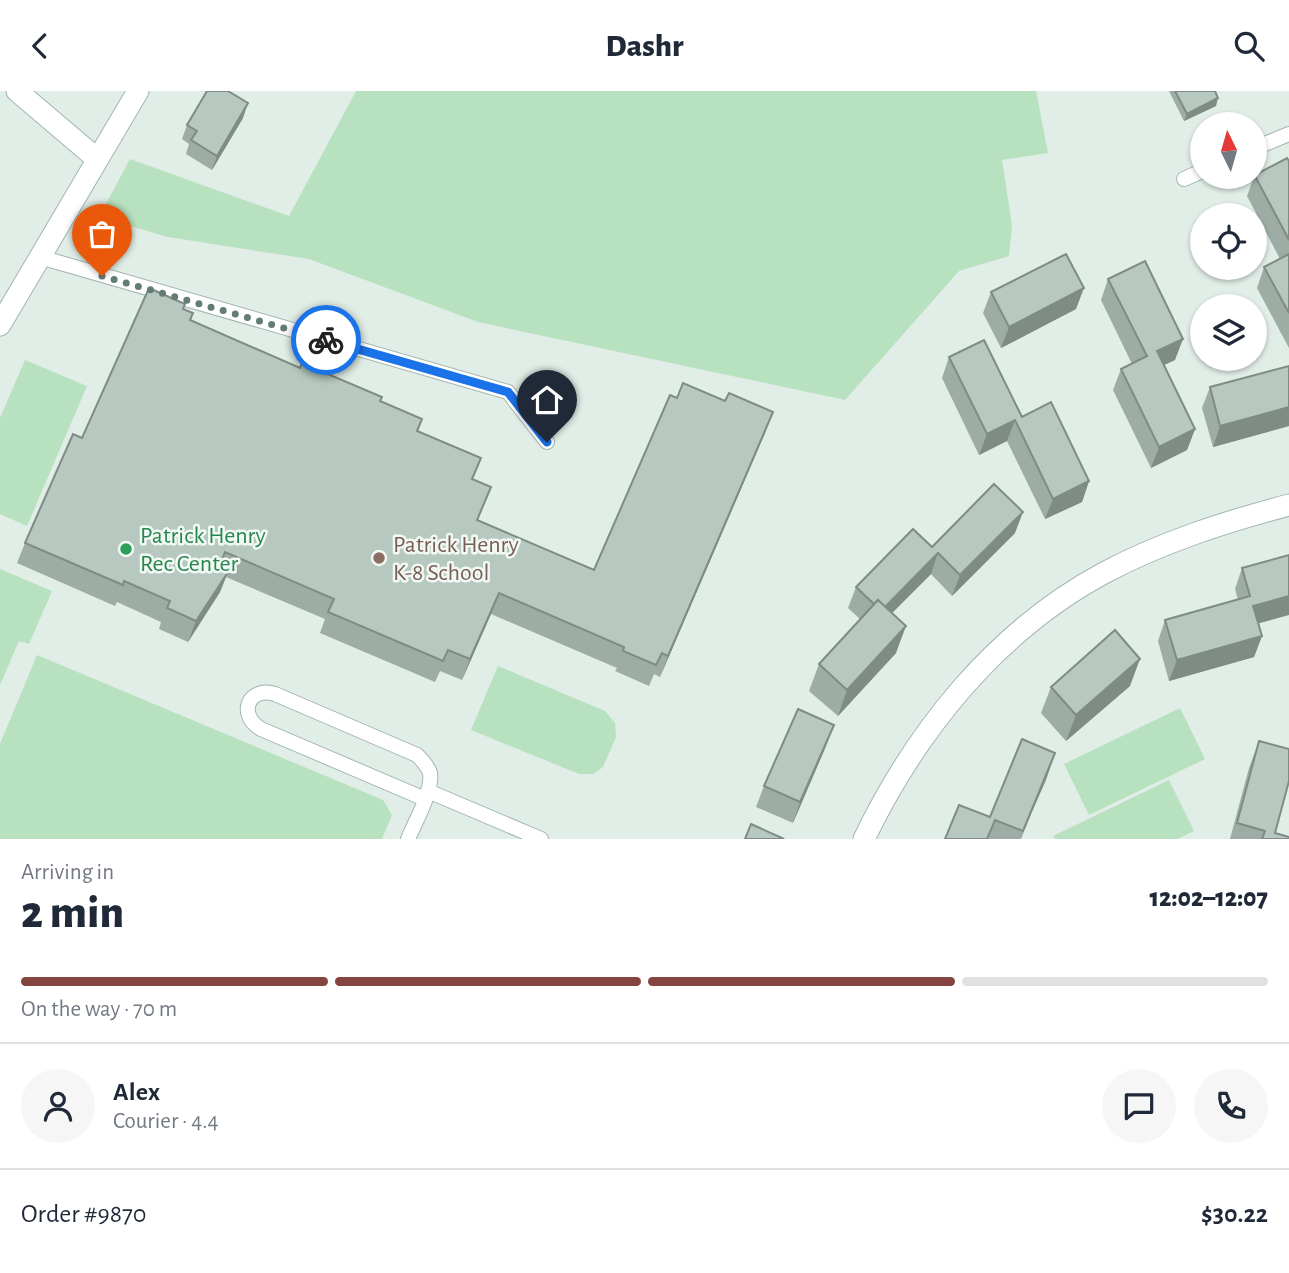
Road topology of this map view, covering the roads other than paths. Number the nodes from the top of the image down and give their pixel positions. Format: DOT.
graph roads {
  1 [pos="17,91"];
  2 [pos="138,91"];
  3 [pos="1289,134"];
  4 [pos="1267,143"];
  5 [pos="97,159"];
  6 [pos="1190,176"];
  7 [pos="1184,179"];
  8 [pos="40,257"];
  9 [pos="0,325"];
  10 [pos="547,442"];
  11 [pos="1289,505"];
  12 [pos="427,795"];
  13 [pos="408,839"];
  14 [pos="541,839"];
  15 [pos="864,839"];
  1 -- 5 [label="street"];
  2 -- 5 [label="street"];
  3 -- 4 [label="lane"];
  5 -- 8 [label="street"];
  6 -- 7 [label="lane"];
  8 -- 9 [label="street"];
  8 -- 10 [label="lane"];
  11 -- 15 [label="street"];
  12 -- 12 [label="lane"];
  12 -- 13 [label="lane"];
  12 -- 14 [label="lane"];
}
